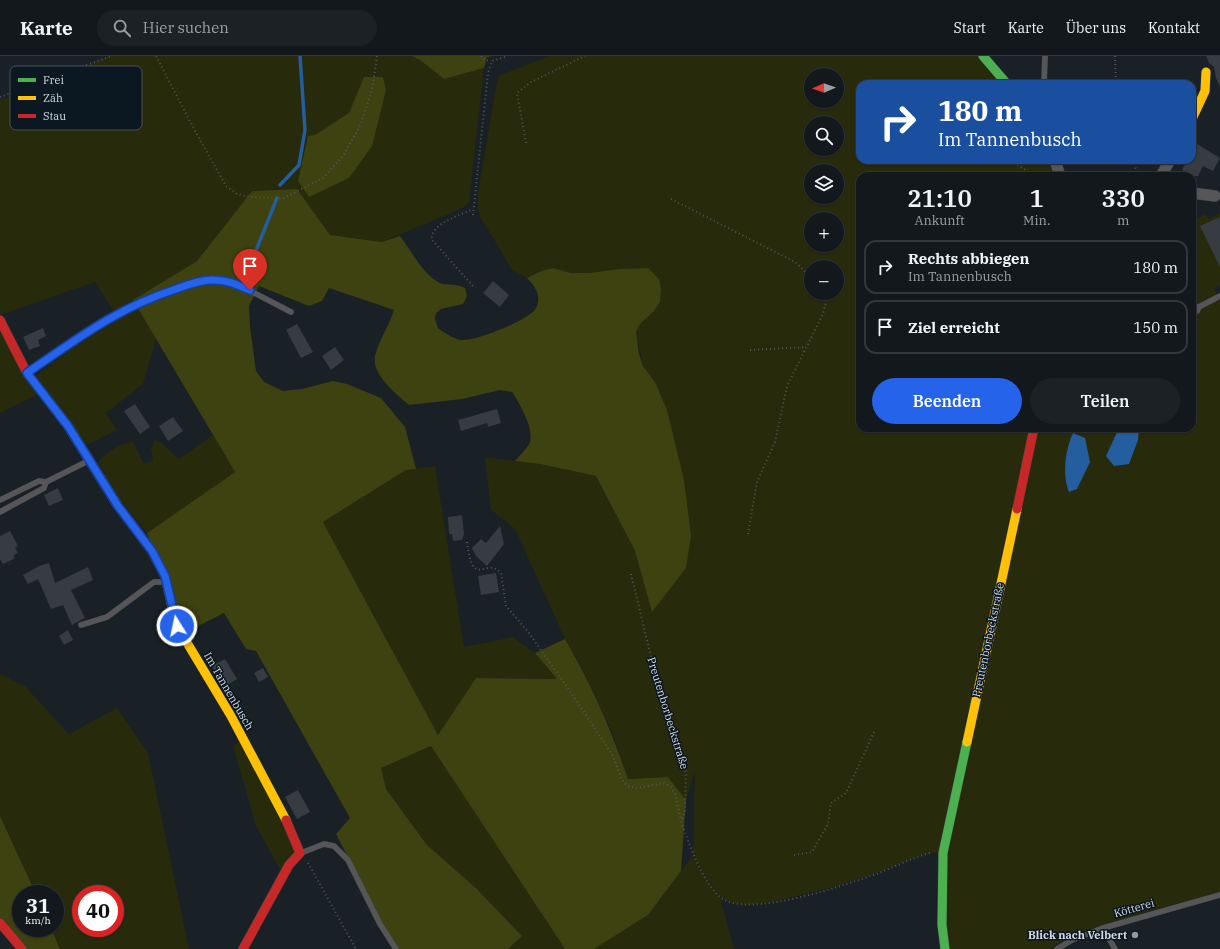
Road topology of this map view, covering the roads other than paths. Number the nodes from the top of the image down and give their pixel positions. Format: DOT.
graph roads {
  1 [pos="983,56"];
  2 [pos="1045,56"];
  3 [pos="1206,72"];
  4 [pos="1004,80"];
  5 [pos="1044,80"];
  6 [pos="1196,112"];
  7 [pos="1196,194"];
  8 [pos="1215,196"];
  9 [pos="1220,296"];
  10 [pos="1196,307"];
  11 [pos="291,312"];
  12 [pos="1,325"];
  13 [pos="27,373"];
  14 [pos="1033,432"];
  15 [pos="90,460"];
  16 [pos="46,482"];
  17 [pos="0,500"];
  18 [pos="0,512"];
  19 [pos="167,582"];
  20 [pos="81,625"];
  21 [pos="300,853"];
  22 [pos="1220,895"];
  23 [pos="0,923"];
  24 [pos="1103,928"];
  25 [pos="22,949"];
  26 [pos="244,949"];
  27 [pos="396,949"];
  28 [pos="945,949"];
  29 [pos="1057,949"];
  30 [pos="1115,949"];
  1 -- 4 [label="street"];
  2 -- 5 [label="lane"];
  3 -- 6 [label="street"];
  7 -- 8 [label="street"];
  9 -- 10 [label="lane"];
  11 -- 13 [label="lane"];
  12 -- 13 [label="street, Im Tannenbusch"];
  13 -- 15 [label="street, Im Tannenbusch"];
  14 -- 28 [label="street, Preutenborbeckstraße"];
  15 -- 16 [label="lane"];
  15 -- 19 [label="street, Im Tannenbusch"];
  16 -- 17 [label="lane"];
  16 -- 18 [label="lane"];
  19 -- 20 [label="lane"];
  19 -- 21 [label="street, Im Tannenbusch"];
  21 -- 26 [label="street"];
  21 -- 27 [label="lane"];
  22 -- 24 [label="lane, Kötterei"];
  23 -- 25 [label="street"];
  24 -- 29 [label="lane, Kötterei"];
  24 -- 30 [label="lane"];
}
